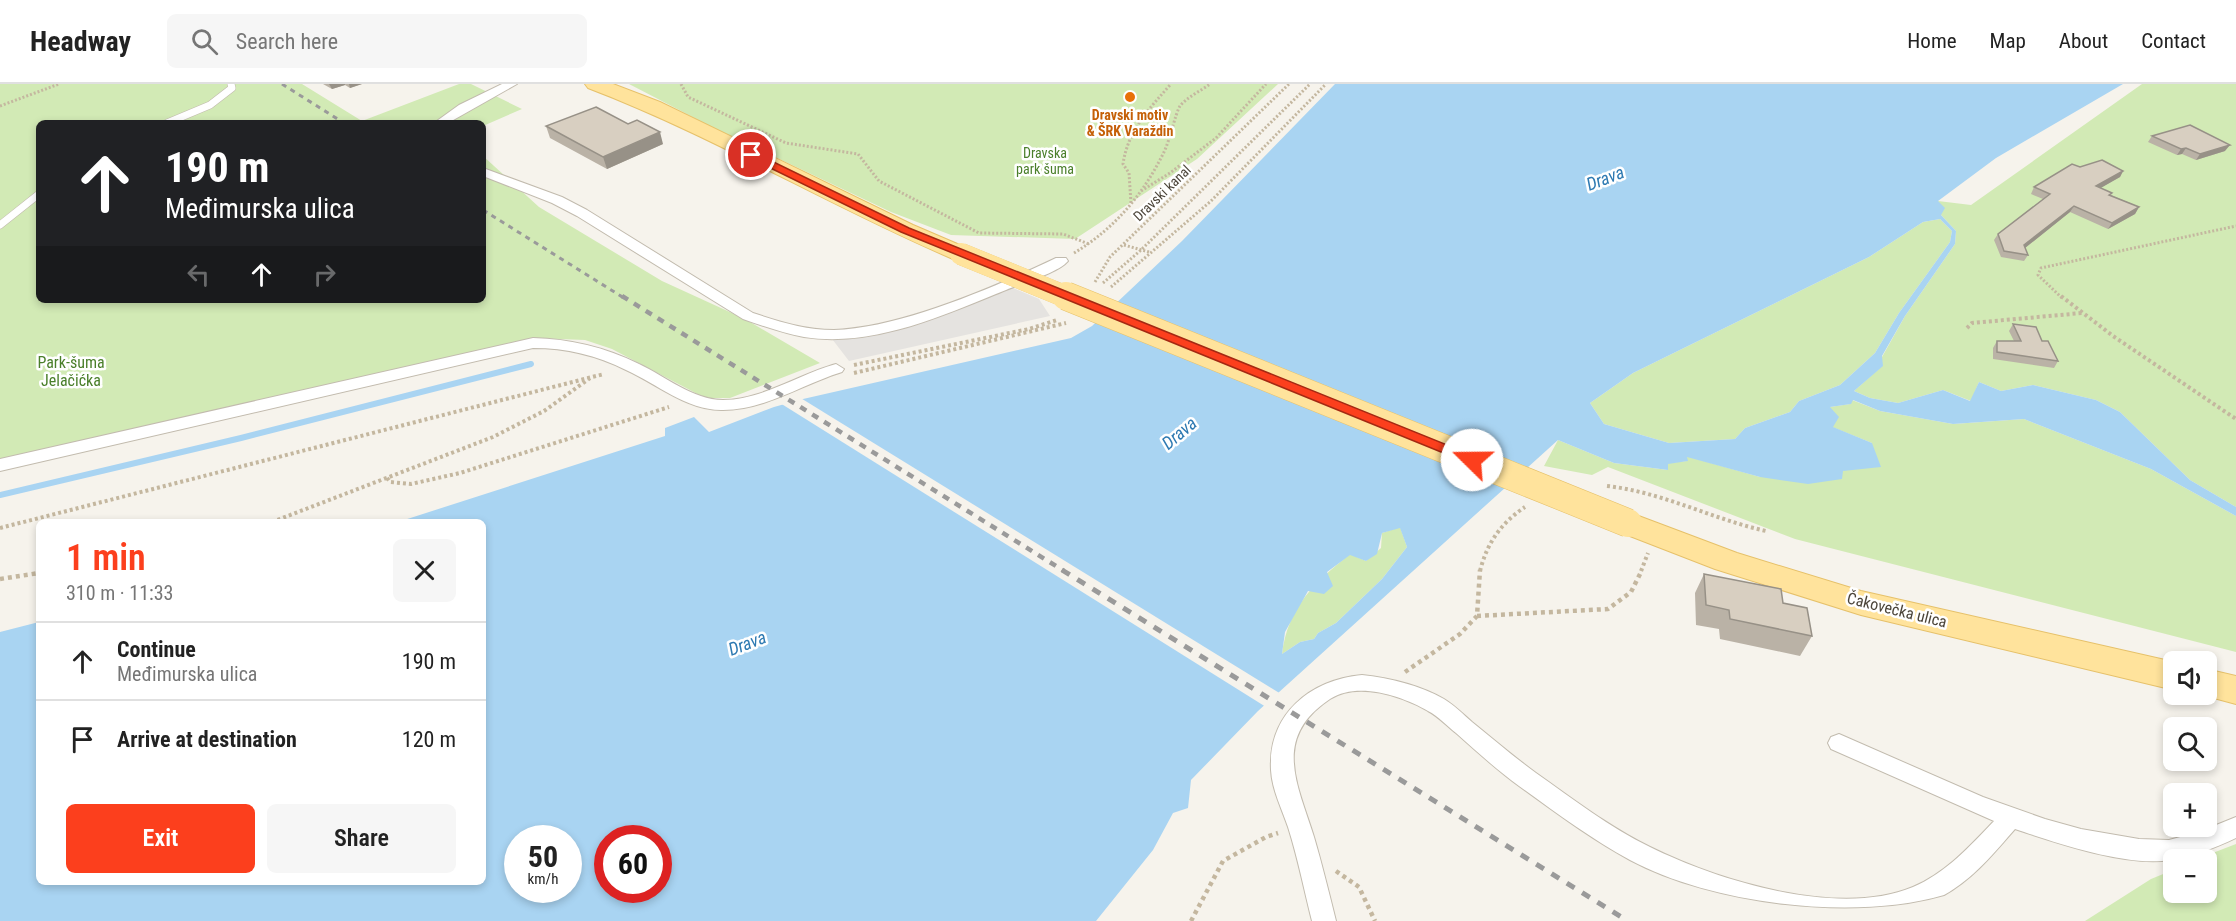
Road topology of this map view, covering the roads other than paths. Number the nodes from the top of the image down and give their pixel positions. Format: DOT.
graph roads {
  1 [pos="231,84"];
  2 [pos="511,84"];
  3 [pos="596,84"];
  4 [pos="621,84"];
  5 [pos="653,106"];
  6 [pos="175,120"];
  7 [pos="445,120"];
  8 [pos="486,173"];
  9 [pos="36,196"];
  10 [pos="0,225"];
  11 [pos="1061,261"];
  12 [pos="836,369"];
  13 [pos="0,465"];
  14 [pos="2163,673"];
  15 [pos="2217,686"];
  16 [pos="2236,690"];
  17 [pos="1839,743"];
  18 [pos="2011,818"];
  19 [pos="2236,827"];
  20 [pos="1324,921"];
  1 -- 6 [label="lane"];
  2 -- 7 [label="street"];
  3 -- 5 [label="main road"];
  4 -- 5 [label="main road"];
  5 -- 14 [label="main road, Čakovečka ulica, bridge"];
  8 -- 11 [label="street"];
  9 -- 10 [label="lane"];
  12 -- 13 [label="street"];
  15 -- 16 [label="main road"];
  17 -- 18 [label="street"];
  18 -- 19 [label="street"];
  18 -- 20 [label="street"];
}
